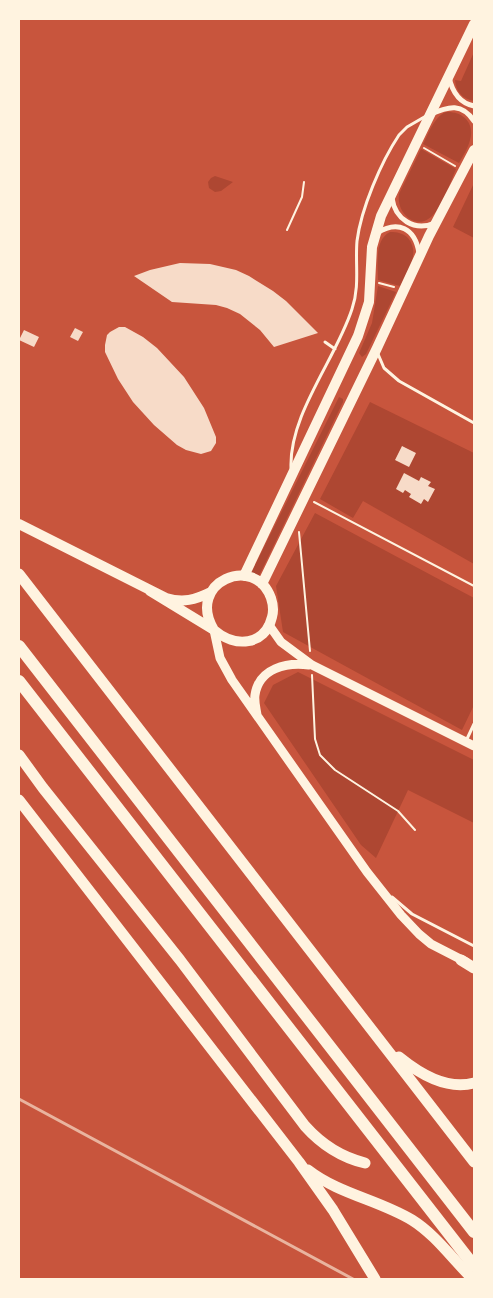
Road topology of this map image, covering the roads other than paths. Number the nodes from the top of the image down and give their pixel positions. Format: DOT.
graph roads {
  1 [pos="474,24"];
  2 [pos="449,77"];
  3 [pos="474,106"];
  4 [pos="431,114"];
  5 [pos="474,121"];
  6 [pos="474,150"];
  7 [pos="392,195"];
  8 [pos="437,222"];
  9 [pos="375,235"];
  10 [pos="420,256"];
  11 [pos="325,342"];
  12 [pos="377,348"];
  13 [pos="335,349"];
  14 [pos="474,423"];
  15 [pos="292,476"];
  16 [pos="19,524"];
  17 [pos="19,574"];
  18 [pos="244,576"];
  19 [pos="262,584"];
  20 [pos="150,591"];
  21 [pos="211,592"];
  22 [pos="269,625"];
  23 [pos="214,630"];
  24 [pos="19,646"];
  25 [pos="312,665"];
  26 [pos="19,681"];
  27 [pos="258,717"];
  28 [pos="474,724"];
  29 [pos="466,742"];
  30 [pos="474,746"];
  31 [pos="19,755"];
  32 [pos="19,800"];
  33 [pos="367,872"];
  34 [pos="474,946"];
  35 [pos="461,960"];
  36 [pos="474,967"];
  37 [pos="379,1038"];
  38 [pos="474,1083"];
  39 [pos="299,1162"];
  40 [pos="474,1162"];
  41 [pos="365,1163"];
  42 [pos="474,1232"];
  43 [pos="474,1266"];
  44 [pos="375,1279"];
  45 [pos="473,1279"];
  1 -- 2 [label="main road"];
  2 -- 3 [label="street"];
  2 -- 4 [label="main road"];
  4 -- 5 [label="street"];
  4 -- 7 [label="main road"];
  4 -- 13 [label="lane"];
  6 -- 8 [label="main road"];
  7 -- 8 [label="street"];
  7 -- 9 [label="main road"];
  8 -- 10 [label="main road"];
  9 -- 10 [label="street"];
  9 -- 15 [label="main road"];
  10 -- 12 [label="main road"];
  11 -- 13 [label="lane"];
  12 -- 14 [label="lane"];
  12 -- 19 [label="main road"];
  13 -- 15 [label="lane"];
  15 -- 18 [label="main road"];
  16 -- 20 [label="main road"];
  17 -- 37 [label="highway"];
  18 -- 19 [label="main road"];
  18 -- 21 [label="main road"];
  19 -- 22 [label="main road"];
  20 -- 21 [label="main road"];
  20 -- 23 [label="main road"];
  21 -- 23 [label="main road"];
  22 -- 23 [label="main road"];
  22 -- 25 [label="street"];
  23 -- 27 [label="street"];
  24 -- 42 [label="highway"];
  25 -- 27 [label="street"];
  25 -- 29 [label="street"];
  26 -- 43 [label="highway"];
  27 -- 33 [label="street"];
  28 -- 29 [label="lane"];
  29 -- 30 [label="street"];
  31 -- 41 [label="highway"];
  32 -- 39 [label="highway"];
  33 -- 34 [label="lane"];
  33 -- 35 [label="street"];
  35 -- 36 [label="highway"];
  37 -- 38 [label="highway"];
  37 -- 40 [label="highway"];
  39 -- 44 [label="highway"];
  39 -- 45 [label="highway"];
}
